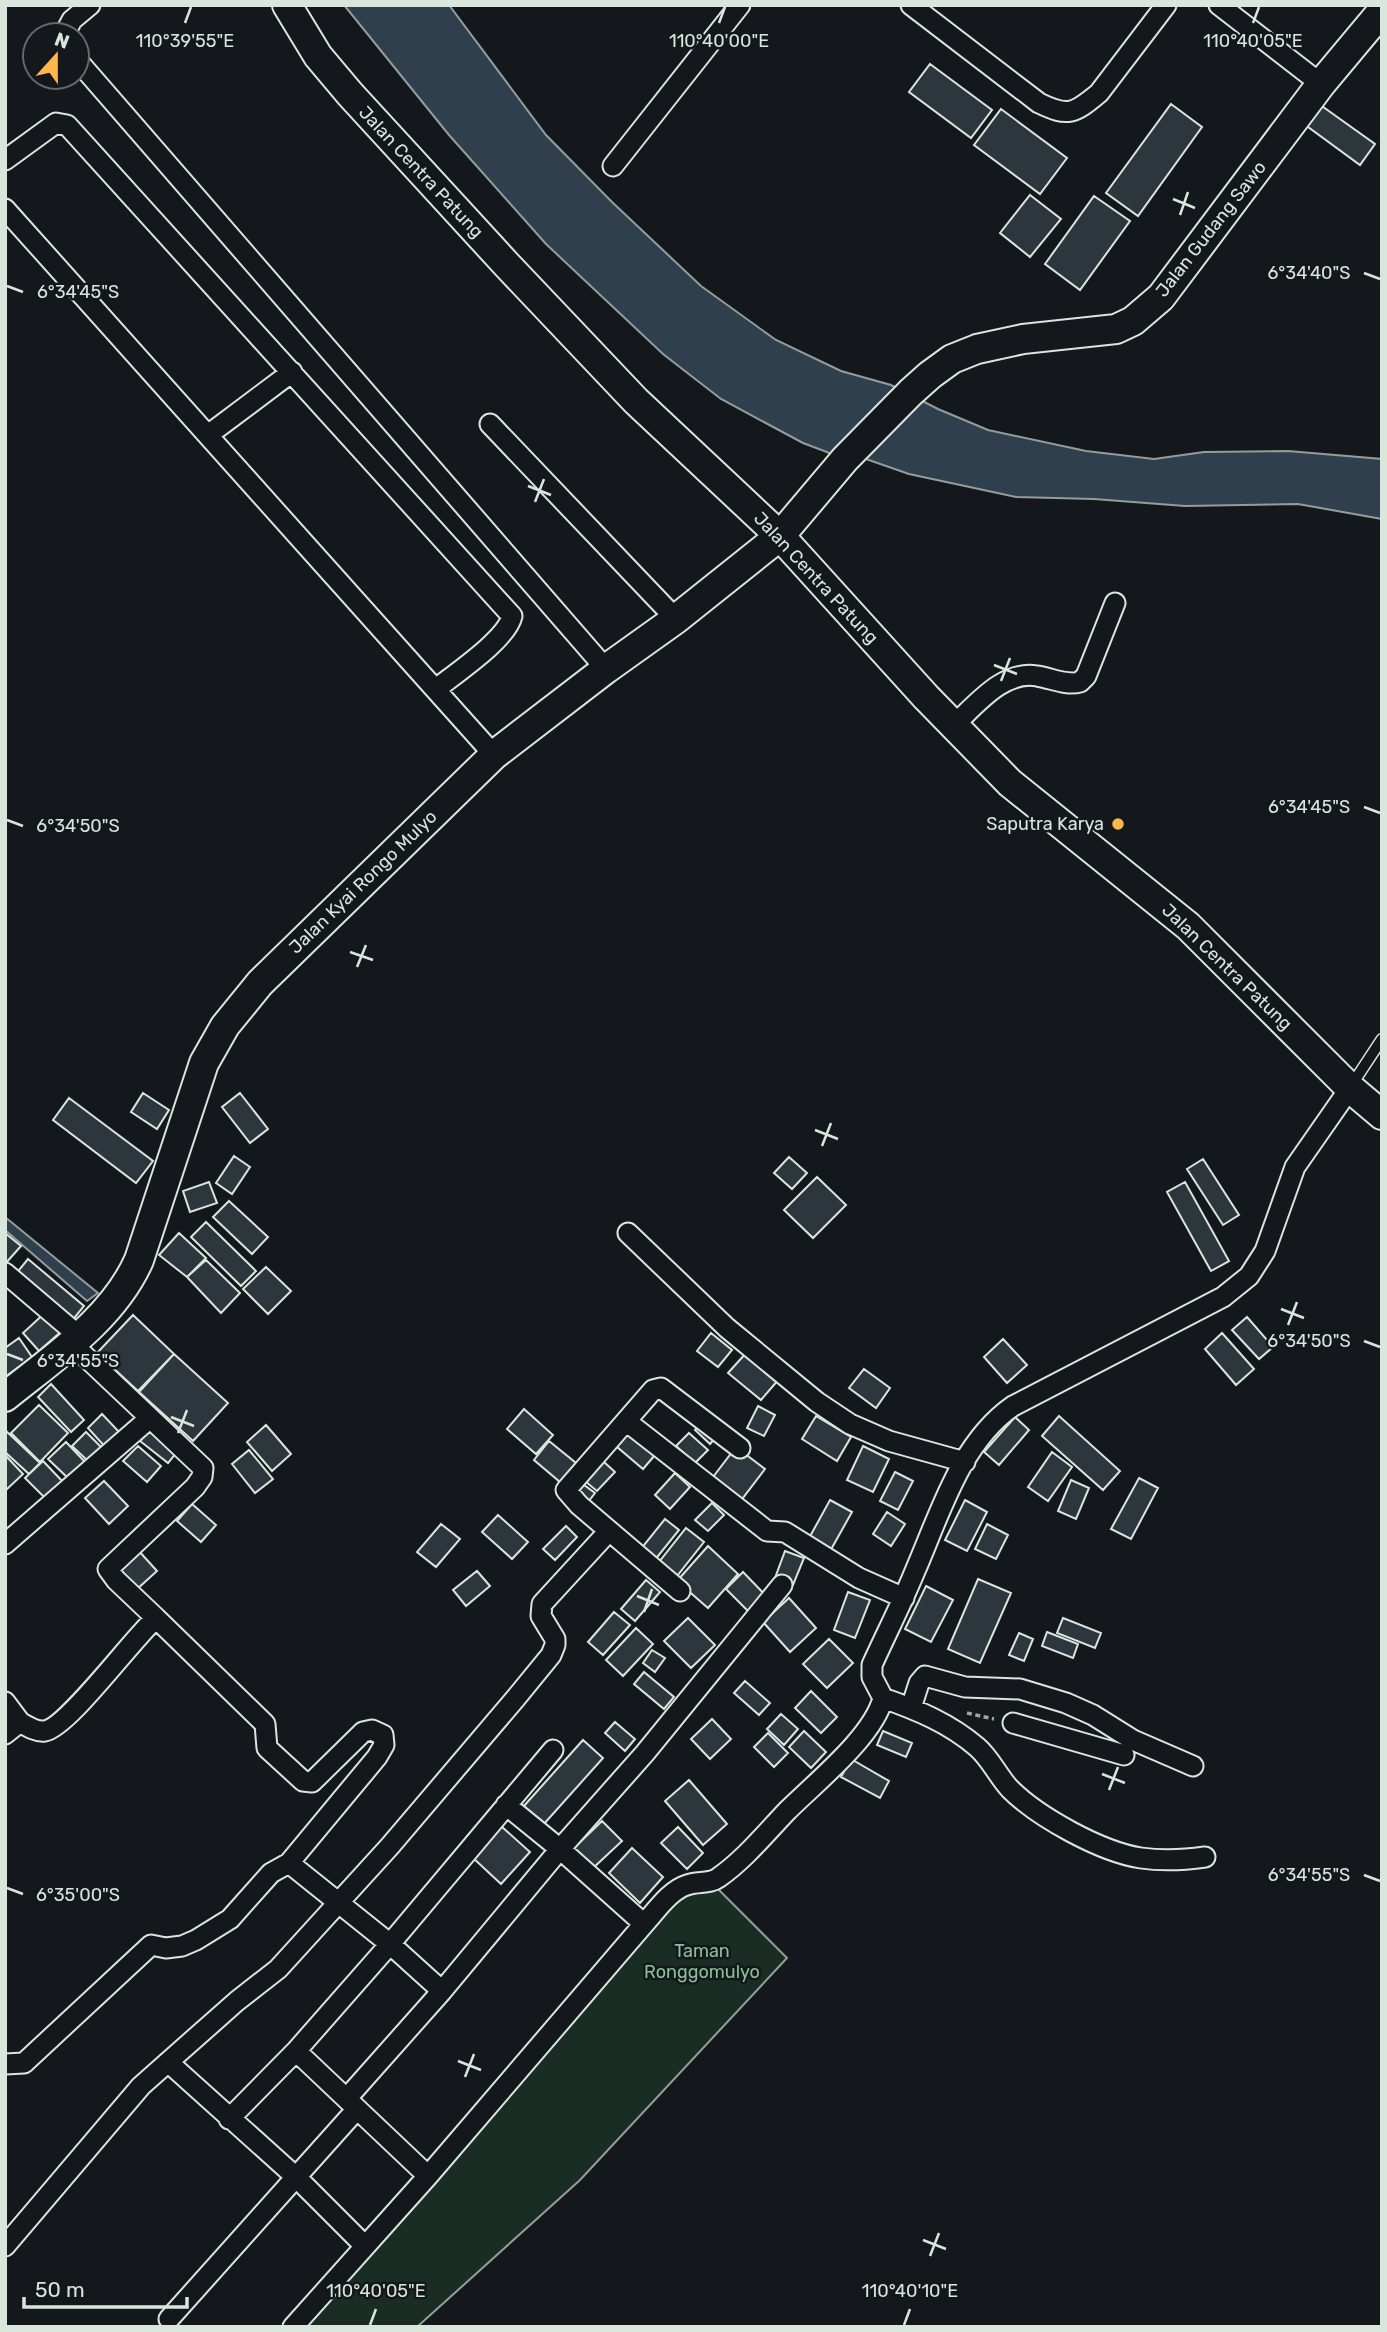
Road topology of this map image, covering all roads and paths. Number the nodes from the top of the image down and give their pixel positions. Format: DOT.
graph roads {
  1 [pos="90,5"];
  2 [pos="288,5"];
  3 [pos="740,5"];
  4 [pos="911,5"];
  5 [pos="1166,5"];
  6 [pos="1219,5"];
  7 [pos="1382,11"];
  8 [pos="71,21"];
  9 [pos="91,76"];
  10 [pos="1321,85"];
  11 [pos="5,160"];
  12 [pos="613,166"];
  13 [pos="5,209"];
  14 [pos="292,372"];
  15 [pos="490,424"];
  16 [pos="208,435"];
  17 [pos="845,459"];
  18 [pos="780,536"];
  19 [pos="1115,603"];
  20 [pos="676,619"];
  21 [pos="606,669"];
  22 [pos="436,689"];
  23 [pos="954,725"];
  24 [pos="494,755"];
  25 [pos="1382,1040"];
  26 [pos="1350,1088"];
  27 [pos="1382,1115"];
  28 [pos="628,1233"];
  29 [pos="5,1273"];
  30 [pos="75,1339"];
  31 [pos="5,1397"];
  32 [pos="150,1418"];
  33 [pos="626,1421"];
  34 [pos="740,1448"];
  35 [pos="965,1462"];
  36 [pos="609,1531"];
  37 [pos="5,1544"];
  38 [pos="782,1585"];
  39 [pos="680,1591"];
  40 [pos="904,1598"];
  41 [pos="156,1618"];
  42 [pos="883,1698"];
  43 [pos="5,1702"];
  44 [pos="911,1708"];
  45 [pos="1013,1723"];
  46 [pos="13,1728"];
  47 [pos="553,1749"];
  48 [pos="1124,1755"];
  49 [pos="1194,1766"];
  50 [pos="506,1805"];
  51 [pos="560,1849"];
  52 [pos="1205,1857"];
  53 [pos="289,1863"];
  54 [pos="338,1902"];
  55 [pos="644,1924"];
  56 [pos="390,1944"];
  57 [pos="442,1991"];
  58 [pos="296,2050"];
  59 [pos="168,2062"];
  60 [pos="5,2064"];
  61 [pos="352,2104"];
  62 [pos="229,2119"];
  63 [pos="428,2176"];
  64 [pos="297,2178"];
  65 [pos="5,2246"];
  66 [pos="365,2246"];
  67 [pos="169,2319"];
  68 [pos="293,2327"];
  1 -- 8 [label="street"];
  2 -- 18 [label="street, Jalan Centra Patung"];
  3 -- 12 [label="street"];
  4 -- 5 [label="street"];
  6 -- 10 [label="street"];
  7 -- 10 [label="street, Jalan Gudang Sawo"];
  9 -- 21 [label="street"];
  10 -- 17 [label="street, Jalan Gudang Sawo"];
  11 -- 14 [label="street"];
  13 -- 16 [label="street"];
  14 -- 16 [label="street"];
  14 -- 22 [label="street"];
  15 -- 20 [label="street"];
  16 -- 22 [label="street"];
  17 -- 18 [label="street, Jalan Kyai Rongo Mulyo"];
  18 -- 20 [label="street, Jalan Kyai Rongo Mulyo"];
  18 -- 23 [label="street, Jalan Centra Patung"];
  19 -- 23 [label="street"];
  20 -- 21 [label="street, Jalan Kyai Rongo Mulyo"];
  21 -- 24 [label="street, Jalan Kyai Rongo Mulyo"];
  22 -- 24 [label="street"];
  23 -- 26 [label="street, Jalan Centra Patung"];
  24 -- 30 [label="street, Jalan Kyai Rongo Mulyo"];
  25 -- 26 [label="lane"];
  26 -- 27 [label="street, Jalan Centra Patung"];
  26 -- 35 [label="street"];
  28 -- 35 [label="street"];
  29 -- 30 [label="street"];
  30 -- 31 [label="street, Jalan Kyai Rongo Mulyo"];
  30 -- 32 [label="street"];
  32 -- 37 [label="street"];
  32 -- 41 [label="street"];
  33 -- 34 [label="street"];
  33 -- 36 [label="street"];
  33 -- 40 [label="street"];
  35 -- 40 [label="street"];
  36 -- 39 [label="street"];
  36 -- 54 [label="street"];
  38 -- 51 [label="street"];
  40 -- 42 [label="street"];
  41 -- 46 [label="street"];
  41 -- 53 [label="street"];
  42 -- 44 [label="street"];
  42 -- 55 [label="street"];
  43 -- 46 [label="street"];
  44 -- 49 [label="street"];
  44 -- 52 [label="street"];
  45 -- 48 [label="street"];
  47 -- 50 [label="street"];
  50 -- 51 [label="street"];
  50 -- 56 [label="street"];
  51 -- 55 [label="street"];
  51 -- 57 [label="street"];
  53 -- 54 [label="street"];
  53 -- 60 [label="street"];
  54 -- 56 [label="street"];
  54 -- 59 [label="street"];
  55 -- 63 [label="street"];
  56 -- 57 [label="street"];
  56 -- 58 [label="street"];
  57 -- 61 [label="street"];
  58 -- 61 [label="street"];
  58 -- 62 [label="street"];
  59 -- 62 [label="street"];
  59 -- 65 [label="street"];
  61 -- 63 [label="street"];
  61 -- 64 [label="street"];
  62 -- 64 [label="street"];
  63 -- 66 [label="street"];
  64 -- 66 [label="street"];
  64 -- 67 [label="street"];
  66 -- 68 [label="street"];
}
